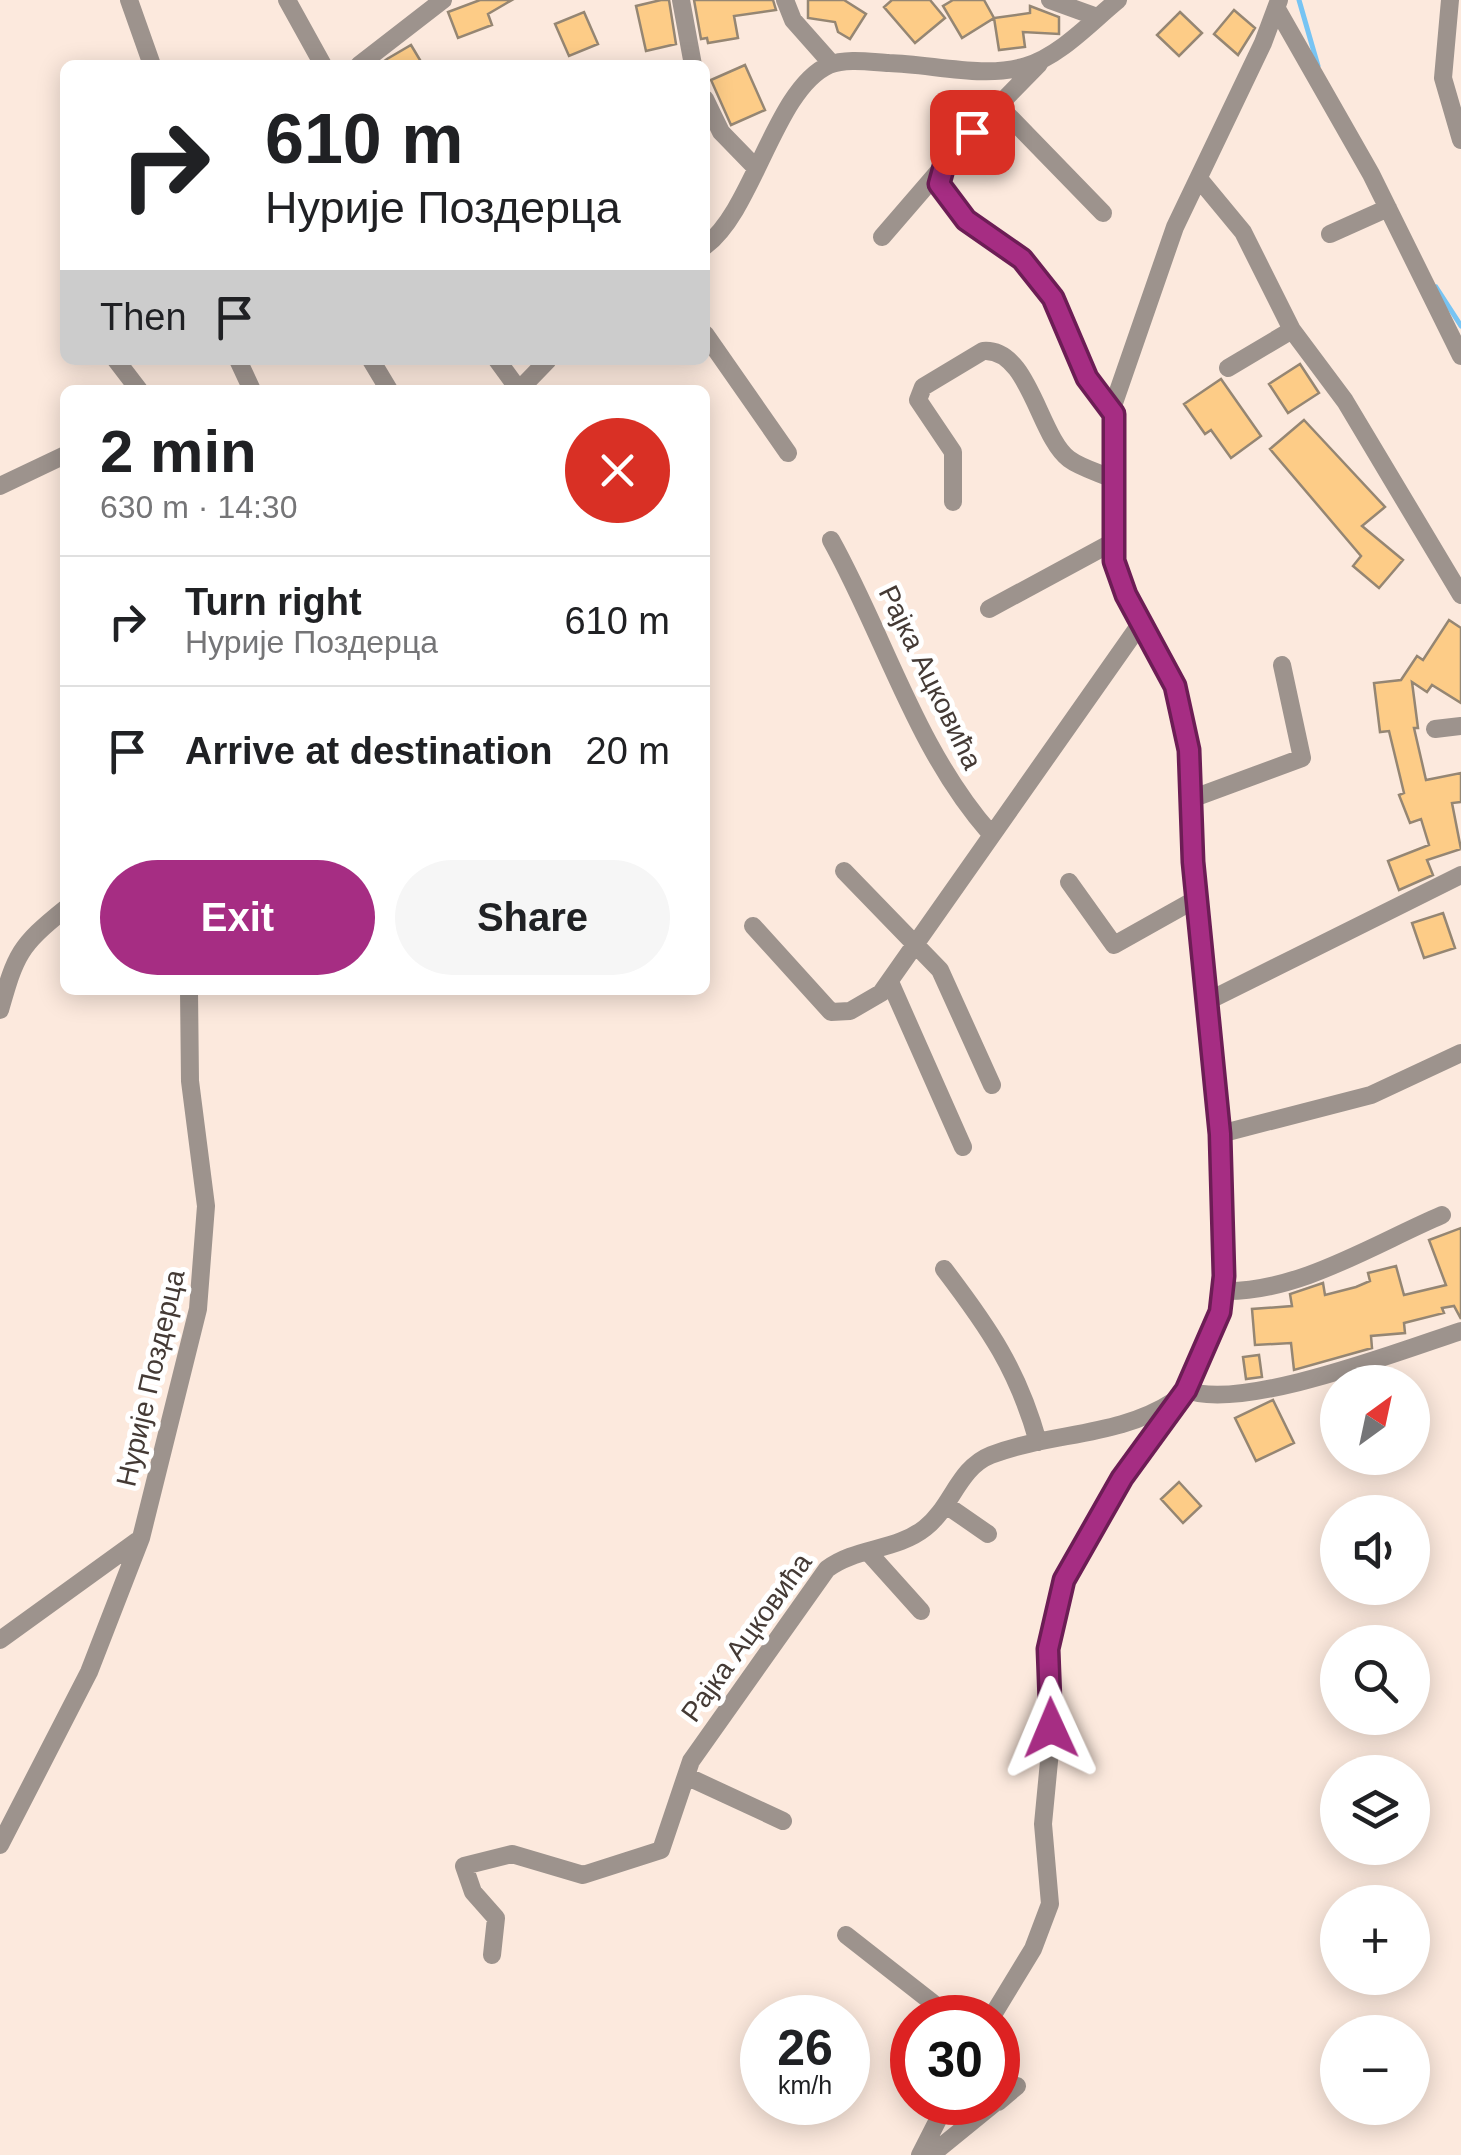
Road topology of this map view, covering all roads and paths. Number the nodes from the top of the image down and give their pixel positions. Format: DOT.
graph roads {
  1 [pos="130,0"];
  2 [pos="287,0"];
  3 [pos="443,0"];
  4 [pos="682,0"];
  5 [pos="786,0"];
  6 [pos="1050,0"];
  7 [pos="1118,0"];
  8 [pos="1450,0"];
  9 [pos="1076,4"];
  10 [pos="1278,5"];
  11 [pos="1097,17"];
  12 [pos="1044,57"];
  13 [pos="150,60"];
  14 [pos="319,60"];
  15 [pos="365,60"];
  16 [pos="692,60"];
  17 [pos="832,64"];
  18 [pos="998,105"];
  19 [pos="1457,110"];
  20 [pos="710,111"];
  21 [pos="1461,140"];
  22 [pos="756,168"];
  23 [pos="939,177"];
  24 [pos="1200,180"];
  25 [pos="1388,208"];
  26 [pos="1103,214"];
  27 [pos="1330,234"];
  28 [pos="882,237"];
  29 [pos="710,241"];
  30 [pos="1292,330"];
  31 [pos="710,341"];
  32 [pos="1461,356"];
  33 [pos="120,365"];
  34 [pos="543,365"];
  35 [pos="1228,368"];
  36 [pos="135,385"];
  37 [pos="524,385"];
  38 [pos="1114,414"];
  39 [pos="788,453"];
  40 [pos="60,457"];
  41 [pos="1114,479"];
  42 [pos="0,486"];
  43 [pos="953,502"];
  44 [pos="831,540"];
  45 [pos="1113,542"];
  46 [pos="1461,594"];
  47 [pos="990,608"];
  48 [pos="1140,623"];
  49 [pos="1282,664"];
  50 [pos="1461,726"];
  51 [pos="1435,730"];
  52 [pos="1192,800"];
  53 [pos="990,833"];
  54 [pos="844,871"];
  55 [pos="1461,875"];
  56 [pos="1069,882"];
  57 [pos="1196,899"];
  58 [pos="60,913"];
  59 [pos="753,926"];
  60 [pos="917,945"];
  61 [pos="890,982"];
  62 [pos="189,995"];
  63 [pos="1208,1000"];
  64 [pos="0,1010"];
  65 [pos="1461,1053"];
  66 [pos="992,1085"];
  67 [pos="1220,1134"];
  68 [pos="963,1146"];
  69 [pos="1442,1215"];
  70 [pos="944,1269"];
  71 [pos="1223,1290"];
  72 [pos="1457,1339"];
  73 [pos="1183,1393"];
  74 [pos="1038,1442"];
  75 [pos="946,1506"];
  76 [pos="988,1534"];
  77 [pos="142,1538"];
  78 [pos="868,1552"];
  79 [pos="921,1612"];
  80 [pos="0,1640"];
  81 [pos="686,1776"];
  82 [pos="783,1821"];
  83 [pos="0,1845"];
  84 [pos="846,1935"];
  85 [pos="492,1955"];
  86 [pos="923,1995"];
  87 [pos="1005,1995"];
  88 [pos="935,2125"];
  89 [pos="968,2125"];
  90 [pos="920,2155"];
  91 [pos="931,2155"];
  1 -- 13 [label="street"];
  2 -- 14 [label="street"];
  3 -- 15 [label="street"];
  4 -- 16 [label="street"];
  5 -- 17 [label="street"];
  6 -- 9 [label="street"];
  7 -- 11 [label="street"];
  8 -- 19 [label="street"];
  9 -- 11 [label="street"];
  10 -- 24 [label="street"];
  10 -- 25 [label="street"];
  11 -- 12 [label="street"];
  12 -- 17 [label="street"];
  12 -- 18 [label="street"];
  17 -- 22 [label="street"];
  18 -- 23 [label="street"];
  18 -- 26 [label="street"];
  19 -- 21 [label="street"];
  20 -- 22 [label="street"];
  22 -- 29 [label="street"];
  23 -- 28 [label="street"];
  23 -- 38 [label="street"];
  24 -- 30 [label="street"];
  24 -- 38 [label="street"];
  25 -- 27 [label="street"];
  25 -- 32 [label="street"];
  30 -- 35 [label="street"];
  30 -- 46 [label="street"];
  31 -- 39 [label="street"];
  33 -- 36 [label="street"];
  34 -- 37 [label="street"];
  38 -- 41 [label="street"];
  40 -- 42 [label="street"];
  41 -- 43 [label="street"];
  41 -- 45 [label="street"];
  44 -- 53 [label="street, Рајка Ацковића"];
  45 -- 47 [label="street"];
  45 -- 48 [label="street"];
  48 -- 52 [label="street"];
  48 -- 53 [label="street"];
  49 -- 52 [label="street"];
  50 -- 51 [label="street"];
  52 -- 57 [label="street"];
  53 -- 60 [label="street"];
  54 -- 60 [label="street"];
  55 -- 63 [label="street"];
  56 -- 57 [label="street"];
  57 -- 63 [label="street"];
  58 -- 64 [label="street"];
  59 -- 61 [label="street"];
  60 -- 61 [label="street"];
  60 -- 66 [label="street"];
  61 -- 68 [label="street"];
  62 -- 77 [label="street, Нурије Поздерца"];
  63 -- 67 [label="street"];
  65 -- 67 [label="street"];
  67 -- 71 [label="street"];
  69 -- 71 [label="street"];
  70 -- 74 [label="street"];
  71 -- 73 [label="street"];
  72 -- 73 [label="street"];
  73 -- 74 [label="street, Рајка Ацковића"];
  73 -- 87 [label="street"];
  74 -- 75 [label="street, Рајка Ацковића"];
  75 -- 76 [label="street"];
  75 -- 78 [label="street, Рајка Ацковића"];
  77 -- 80 [label="street"];
  77 -- 83 [label="street, Нурије Поздерца"];
  78 -- 79 [label="street"];
  78 -- 81 [label="street, Рајка Ацковића"];
  81 -- 82 [label="street"];
  81 -- 85 [label="street, Рајка Ацковића"];
  84 -- 86 [label="street"];
  88 -- 90 [label="street"];
  89 -- 91 [label="street"];
}
